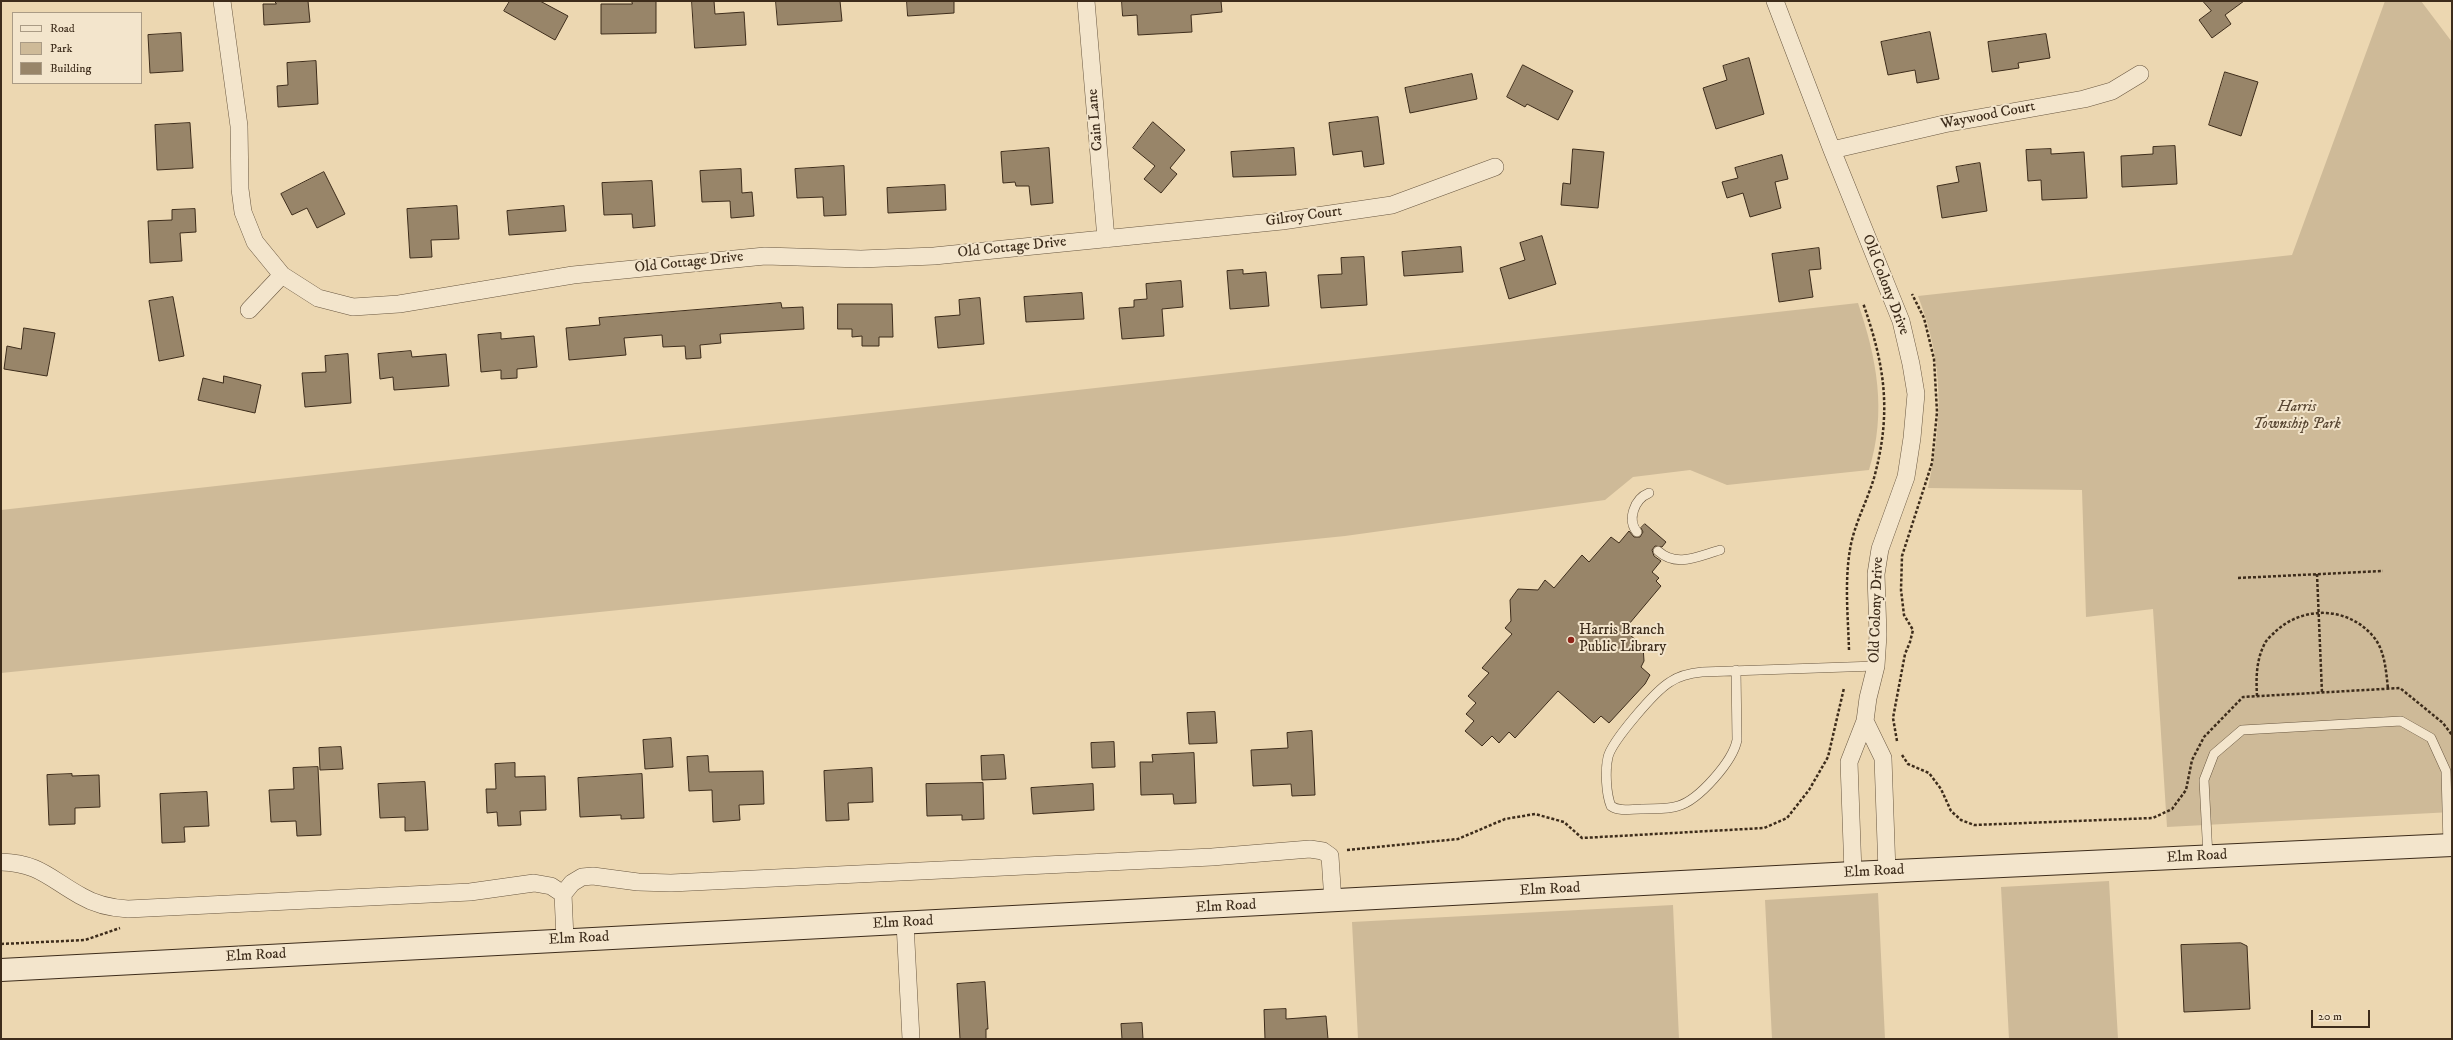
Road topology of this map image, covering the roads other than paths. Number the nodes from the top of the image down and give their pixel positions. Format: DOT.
graph roads {
  1 [pos="222,1"];
  2 [pos="1086,1"];
  3 [pos="1775,1"];
  4 [pos="2140,74"];
  5 [pos="1832,150"];
  6 [pos="1495,167"];
  7 [pos="1106,239"];
  8 [pos="282,275"];
  9 [pos="249,310"];
  10 [pos="1649,493"];
  11 [pos="1637,532"];
  12 [pos="1720,550"];
  13 [pos="1658,551"];
  14 [pos="1876,666"];
  15 [pos="1736,670"];
  16 [pos="1865,721"];
  17 [pos="2450,845"];
  18 [pos="2208,857"];
  19 [pos="1,862"];
  20 [pos="1887,872"];
  21 [pos="1853,873"];
  22 [pos="563,894"];
  23 [pos="1333,902"];
  24 [pos="905,923"];
  25 [pos="565,940"];
  26 [pos="1,970"];
  27 [pos="911,1039"];
  1 -- 8 [label="street, Old Cottage Drive"];
  2 -- 7 [label="street, Cain Lane"];
  3 -- 5 [label="street, Old Colony Drive"];
  4 -- 5 [label="street, Waywood Court"];
  5 -- 14 [label="street, Old Colony Drive"];
  6 -- 7 [label="street, Gilroy Court"];
  7 -- 8 [label="street, Old Cottage Drive"];
  8 -- 9 [label="street"];
  10 -- 11 [label="lane"];
  12 -- 13 [label="lane"];
  14 -- 15 [label="lane"];
  14 -- 16 [label="street, Old Colony Drive"];
  15 -- 15 [label="lane"];
  16 -- 20 [label="street"];
  16 -- 21 [label="street, Old Colony Drive"];
  17 -- 18 [label="street, Elm Road"];
  17 -- 18 [label="lane"];
  18 -- 20 [label="street, Elm Road"];
  19 -- 22 [label="street"];
  20 -- 21 [label="street, Elm Road"];
  21 -- 23 [label="street, Elm Road"];
  22 -- 23 [label="street"];
  22 -- 25 [label="street"];
  23 -- 24 [label="street, Elm Road"];
  24 -- 25 [label="street, Elm Road"];
  24 -- 27 [label="street"];
  25 -- 26 [label="street, Elm Road"];
}
